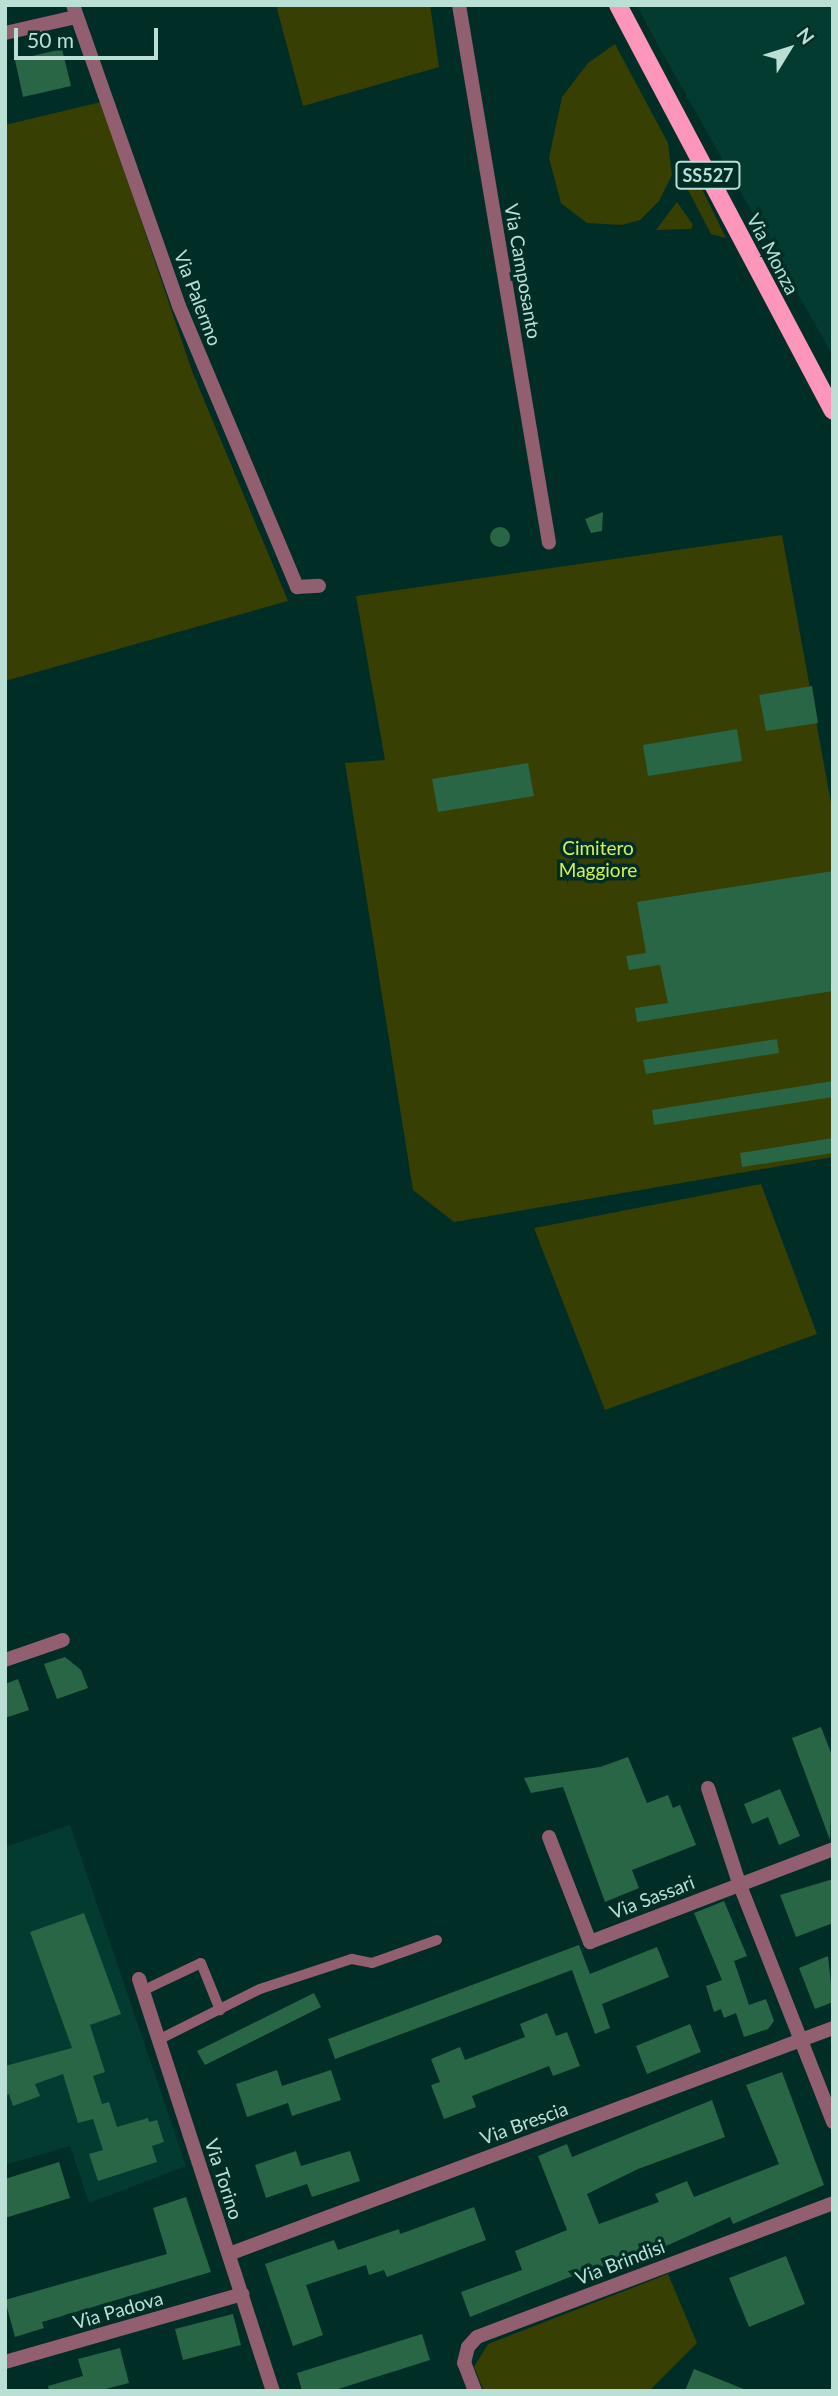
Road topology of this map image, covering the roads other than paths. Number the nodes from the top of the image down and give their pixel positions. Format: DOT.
graph roads {
  1 [pos="459,5"];
  2 [pos="618,5"];
  3 [pos="75,11"];
  4 [pos="5,33"];
  5 [pos="833,411"];
  6 [pos="549,543"];
  7 [pos="319,586"];
  8 [pos="63,1640"];
  9 [pos="5,1660"];
  10 [pos="708,1788"];
  11 [pos="549,1837"];
  12 [pos="833,1849"];
  13 [pos="739,1883"];
  14 [pos="437,1940"];
  15 [pos="141,1985"];
  16 [pos="220,2010"];
  17 [pos="833,2028"];
  18 [pos="158,2040"];
  19 [pos="800,2041"];
  20 [pos="833,2122"];
  21 [pos="833,2203"];
  22 [pos="229,2254"];
  23 [pos="242,2294"];
  24 [pos="5,2362"];
  25 [pos="273,2391"];
  26 [pos="475,2391"];
  1 -- 6 [label="street, Via Camposanto"];
  2 -- 5 [label="main road, Via Monza / SS527"];
  3 -- 4 [label="street, Via Palermo"];
  3 -- 7 [label="street, Via Palermo"];
  8 -- 9 [label="street"];
  10 -- 13 [label="street"];
  11 -- 13 [label="street, Via Sassari"];
  12 -- 13 [label="street, Via Sassari"];
  13 -- 19 [label="street"];
  14 -- 16 [label="lane"];
  15 -- 16 [label="lane"];
  15 -- 18 [label="street, Via Torino"];
  16 -- 18 [label="lane"];
  17 -- 19 [label="street, Via Brescia"];
  18 -- 22 [label="street, Via Torino"];
  19 -- 20 [label="street"];
  19 -- 22 [label="street, Via Brescia"];
  21 -- 26 [label="street, Via Brindisi"];
  22 -- 23 [label="street, Via Torino"];
  23 -- 24 [label="street, Via Padova"];
  23 -- 25 [label="street, Via Torino"];
}
